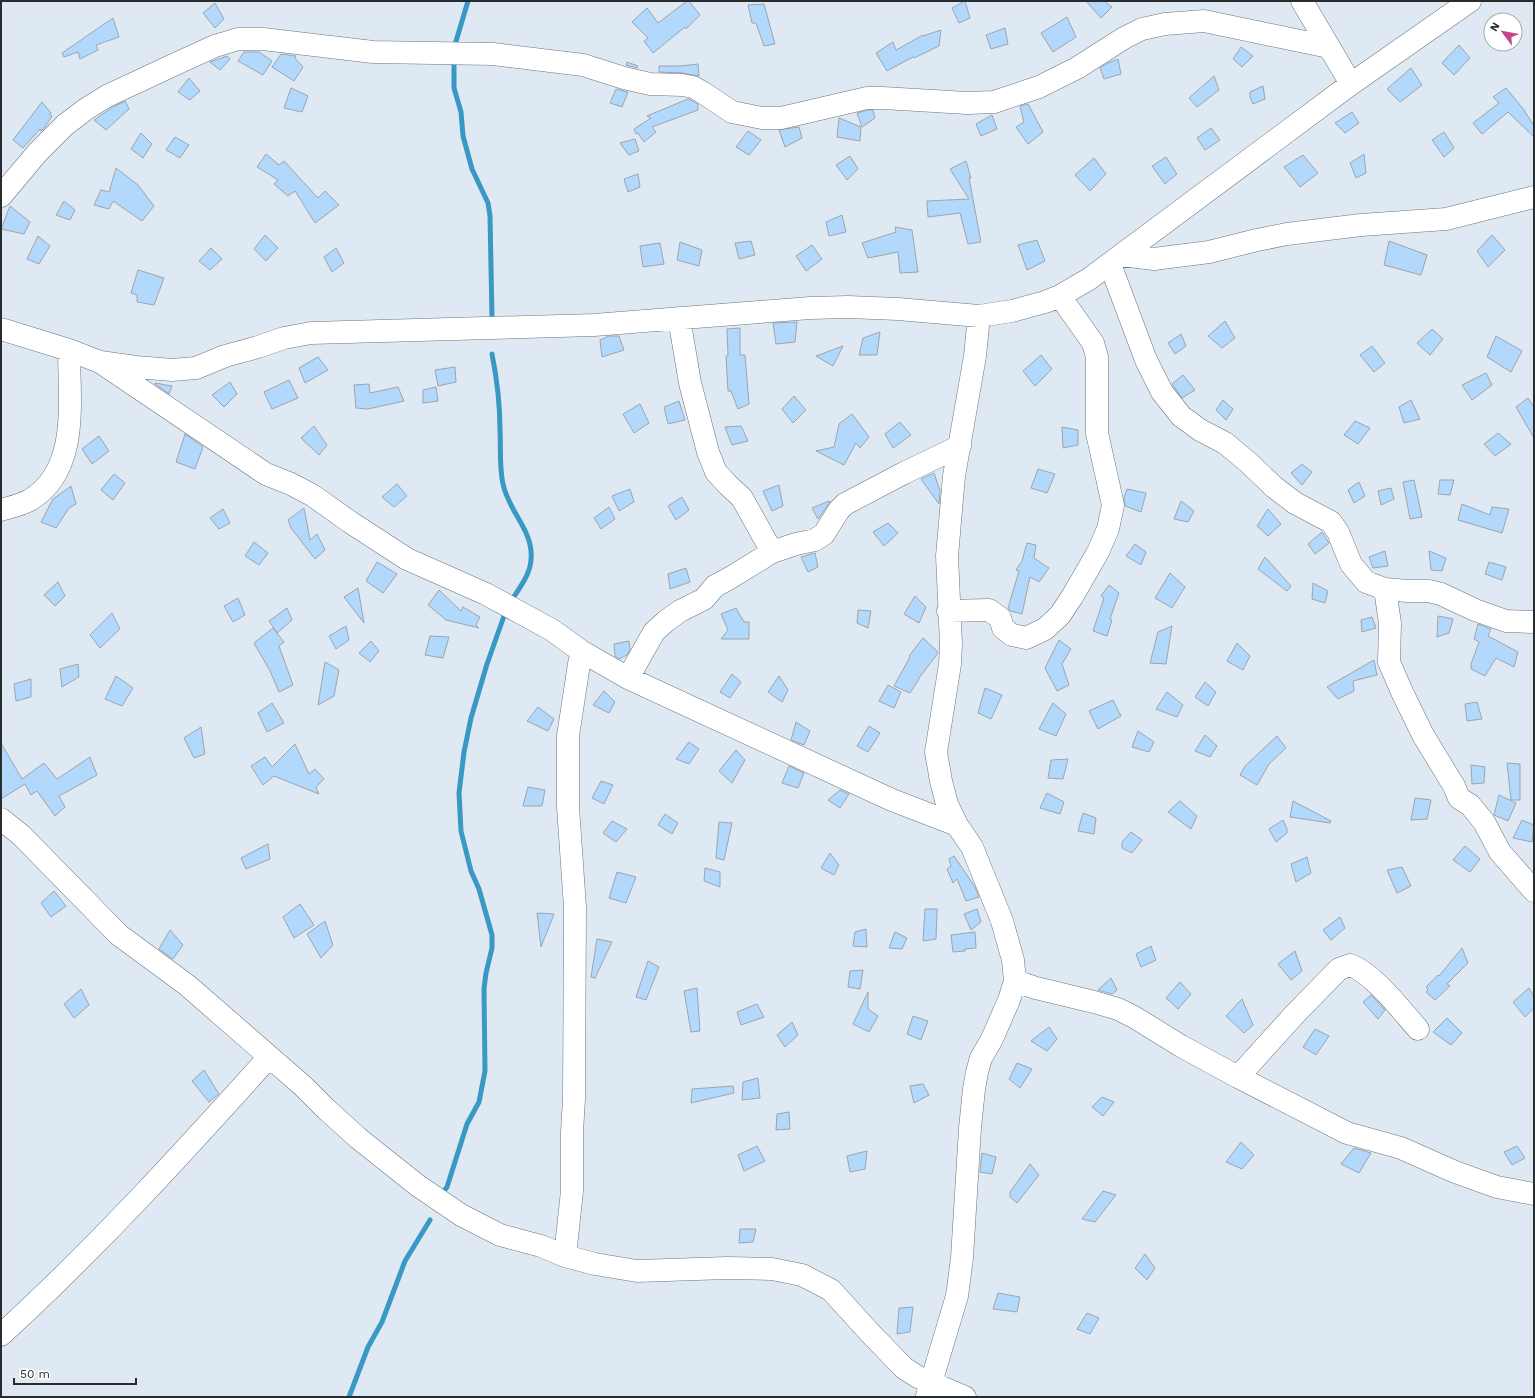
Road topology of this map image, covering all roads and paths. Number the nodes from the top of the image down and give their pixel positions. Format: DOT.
graph roads {
  1 [pos="1302,1"];
  2 [pos="1470,1"];
  3 [pos="1329,47"];
  4 [pos="1351,84"];
  5 [pos="1,196"];
  6 [pos="1525,200"];
  7 [pos="1534,215"];
  8 [pos="1116,259"];
  9 [pos="1060,296"];
  10 [pos="979,316"];
  11 [pos="679,318"];
  12 [pos="1,329"];
  13 [pos="69,350"];
  14 [pos="100,362"];
  15 [pos="960,446"];
  16 [pos="1,510"];
  17 [pos="772,552"];
  18 [pos="1385,589"];
  19 [pos="948,611"];
  20 [pos="1534,622"];
  21 [pos="581,650"];
  22 [pos="628,678"];
  23 [pos="1,819"];
  24 [pos="958,825"];
  25 [pos="1534,891"];
  26 [pos="1015,981"];
  27 [pos="1418,1029"];
  28 [pos="269,1057"];
  29 [pos="1238,1077"];
  30 [pos="1534,1194"];
  31 [pos="565,1256"];
  32 [pos="1,1335"];
  33 [pos="929,1390"];
  34 [pos="965,1397"];
  1 -- 3 [label="street"];
  2 -- 4 [label="street"];
  3 -- 4 [label="street"];
  3 -- 5 [label="street"];
  4 -- 8 [label="street"];
  6 -- 7 [label="street"];
  6 -- 8 [label="street"];
  8 -- 9 [label="street"];
  8 -- 18 [label="street"];
  9 -- 10 [label="street"];
  9 -- 19 [label="street"];
  10 -- 11 [label="street"];
  10 -- 15 [label="street"];
  11 -- 14 [label="street"];
  11 -- 17 [label="street"];
  12 -- 13 [label="street"];
  13 -- 14 [label="street"];
  13 -- 16 [label="street"];
  14 -- 21 [label="street"];
  15 -- 17 [label="street"];
  15 -- 19 [label="street"];
  17 -- 22 [label="street"];
  18 -- 20 [label="street"];
  18 -- 25 [label="street"];
  19 -- 24 [label="street"];
  21 -- 22 [label="street"];
  21 -- 31 [label="street"];
  22 -- 24 [label="street"];
  23 -- 28 [label="street"];
  24 -- 26 [label="street"];
  26 -- 29 [label="street"];
  26 -- 33 [label="street"];
  27 -- 29 [label="street"];
  28 -- 31 [label="street"];
  28 -- 32 [label="street"];
  29 -- 30 [label="street"];
  31 -- 33 [label="street"];
  33 -- 34 [label="street"];
}
